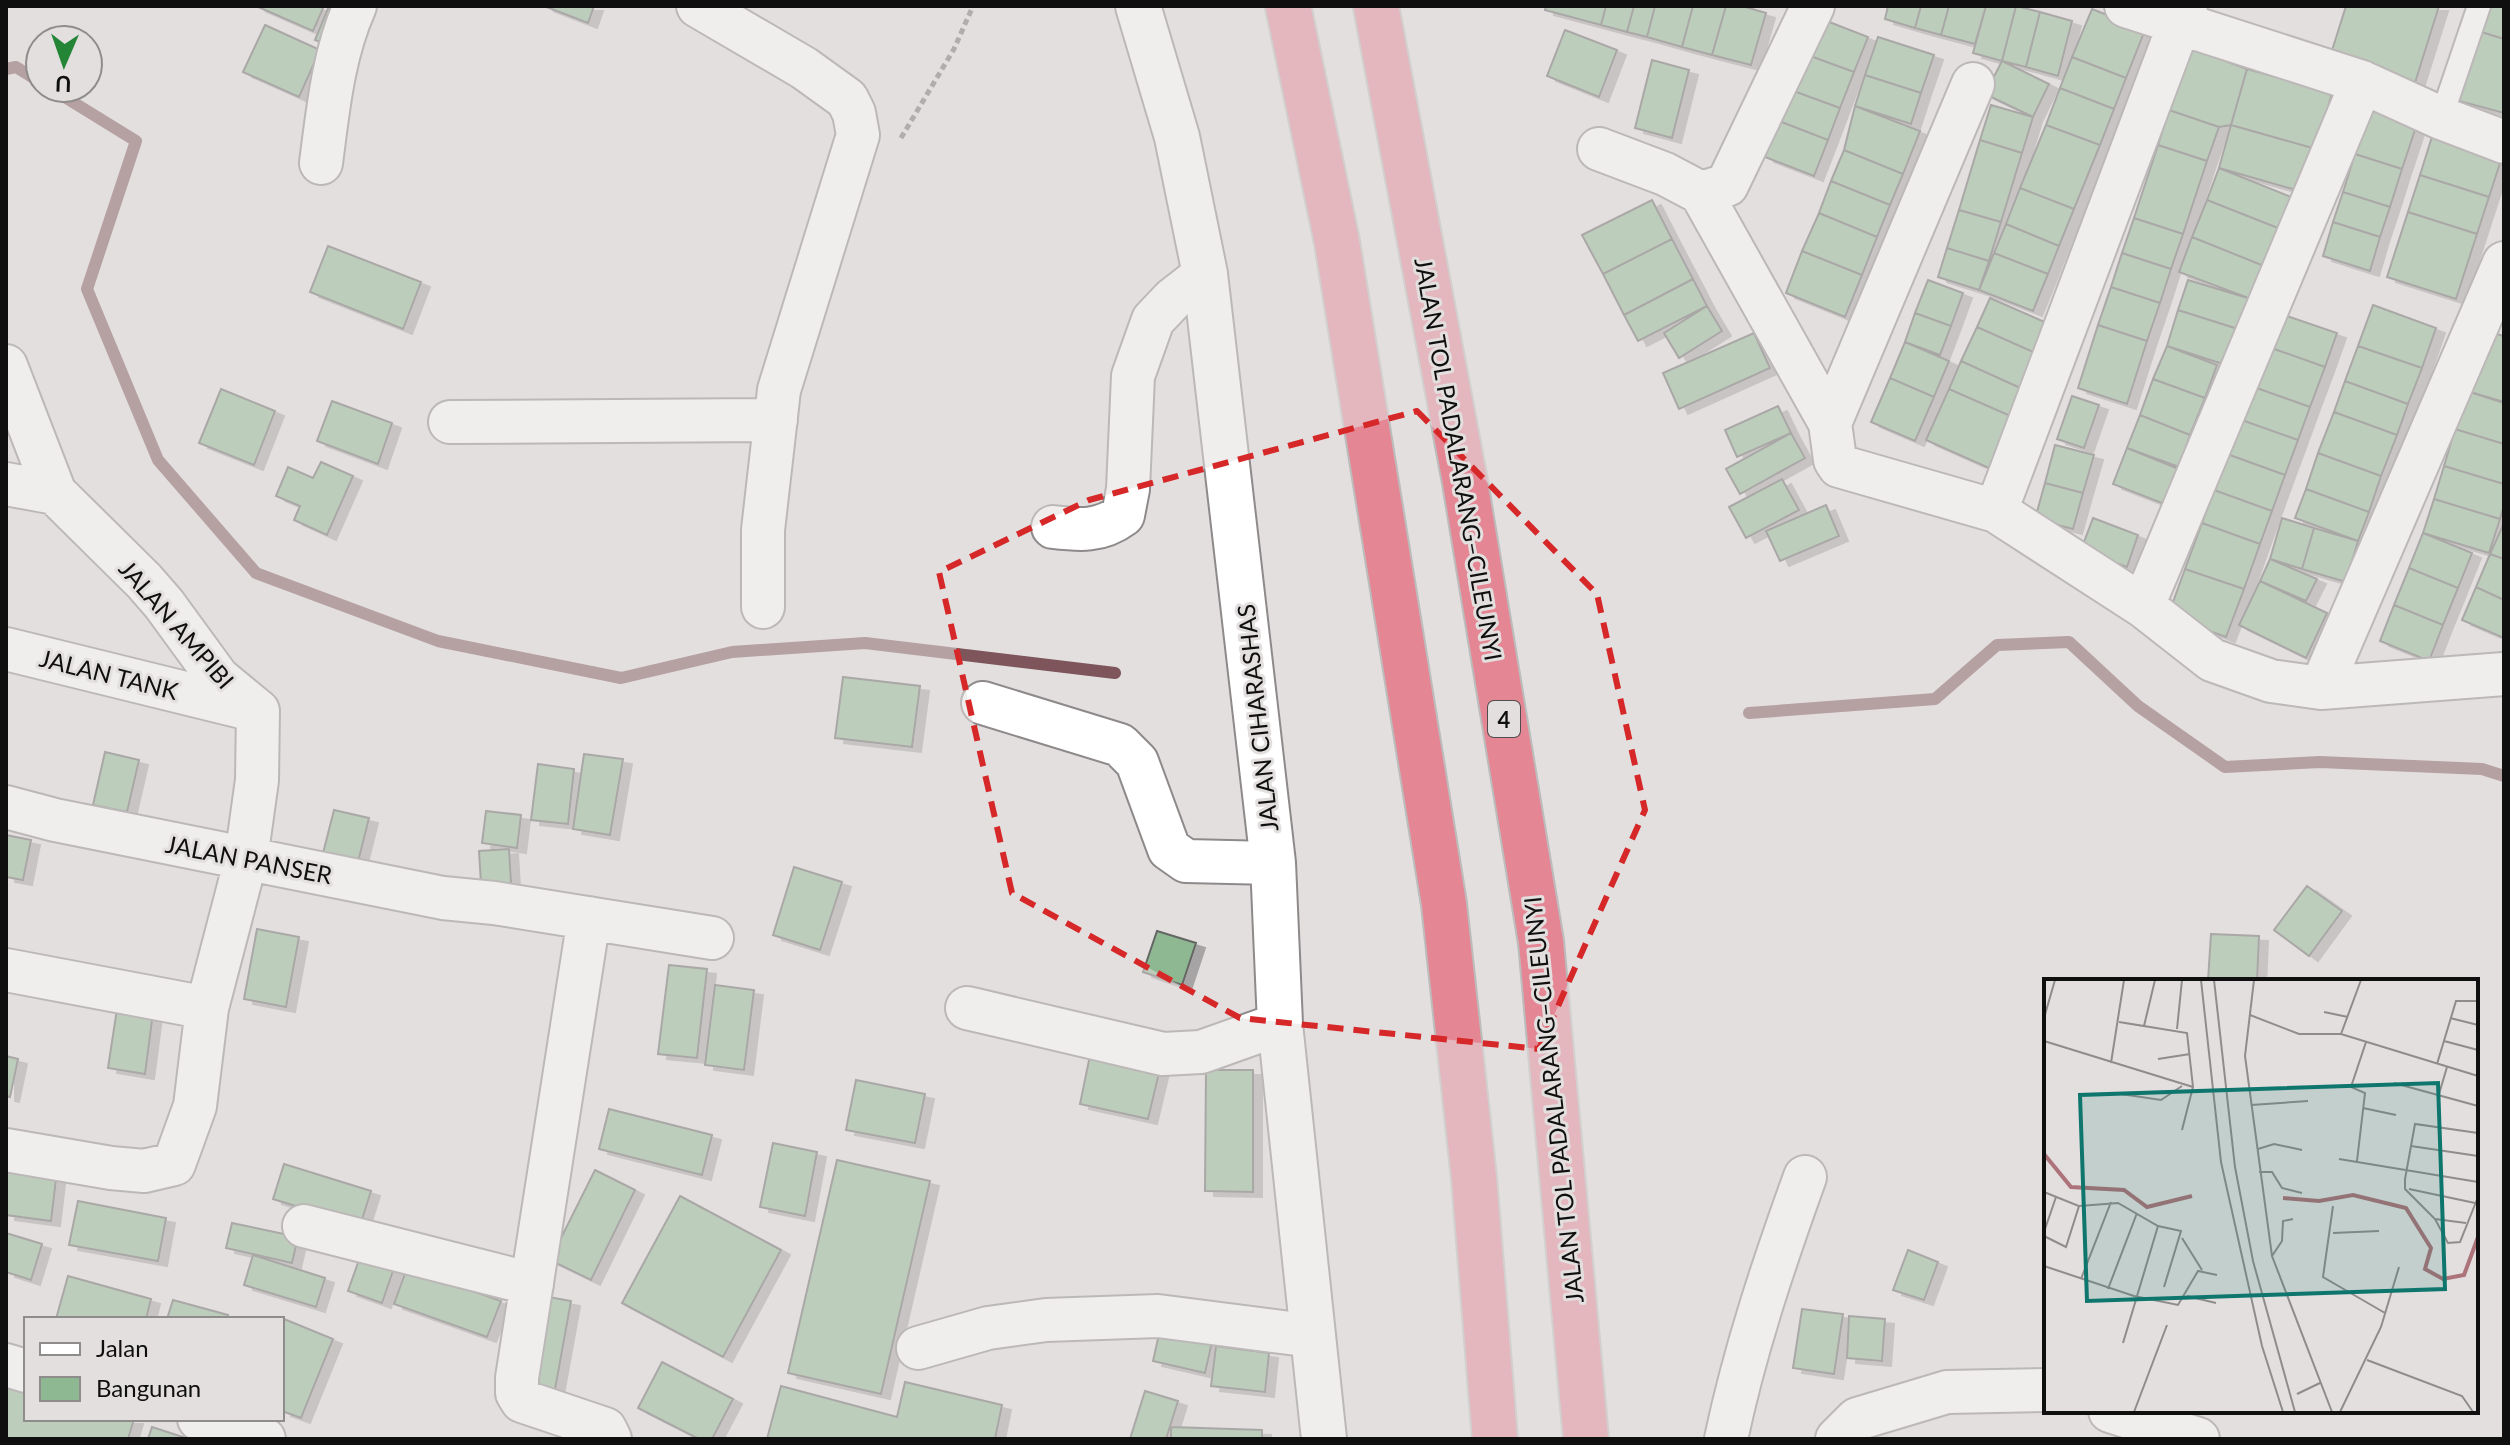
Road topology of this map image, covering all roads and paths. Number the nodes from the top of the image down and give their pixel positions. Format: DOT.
graph roads {
  1 [pos="355,6"];
  2 [pos="698,6"];
  3 [pos="973,6"];
  4 [pos="1138,6"];
  5 [pos="1288,6"];
  6 [pos="1376,6"];
  7 [pos="2126,6"];
  8 [pos="2479,6"];
  9 [pos="1808,7"];
  10 [pos="2183,14"];
  11 [pos="2362,82"];
  12 [pos="1973,84"];
  13 [pos="2441,118"];
  14 [pos="2504,142"];
  15 [pos="897,144"];
  16 [pos="1599,149"];
  17 [pos="321,163"];
  18 [pos="1701,193"];
  19 [pos="2504,263"];
  20 [pos="1205,274"];
  21 [pos="6,366"];
  22 [pos="776,420"];
  23 [pos="450,422"];
  24 [pos="1830,423"];
  25 [pos="6,484"];
  26 [pos="55,493"];
  27 [pos="1996,511"];
  28 [pos="1053,527"];
  29 [pos="2143,606"];
  30 [pos="763,607"];
  31 [pos="6,649"];
  32 [pos="2504,674"];
  33 [pos="2321,688"];
  34 [pos="983,703"];
  35 [pos="258,711"];
  36 [pos="6,807"];
  37 [pos="246,859"];
  38 [pos="1273,863"];
  39 [pos="589,918"];
  40 [pos="712,938"];
  41 [pos="6,970"];
  42 [pos="207,1008"];
  43 [pos="967,1008"];
  44 [pos="1280,1024"];
  45 [pos="6,1150"];
  46 [pos="1805,1177"];
  47 [pos="304,1226"];
  48 [pos="532,1284"];
  49 [pos="1313,1336"];
  50 [pos="918,1348"];
  51 [pos="2044,1390"];
  52 [pos="2116,1413"];
  53 [pos="206,1421"];
  54 [pos="264,1439"];
  55 [pos="610,1439"];
  56 [pos="1324,1439"];
  57 [pos="1495,1439"];
  58 [pos="1586,1439"];
  59 [pos="1726,1439"];
  60 [pos="1837,1439"];
  61 [pos="2198,1439"];
  1 -- 17 [label="street"];
  2 -- 22 [label="street"];
  3 -- 15 [label="path"];
  4 -- 20 [label="street, JALAN CIHARASHAS"];
  5 -- 57 [label="highway"];
  6 -- 58 [label="highway, JALAN TOL PADALARANG–CILEUNYI / 4"];
  7 -- 10 [label="street"];
  8 -- 13 [label="lane"];
  9 -- 18 [label="street"];
  10 -- 11 [label="street"];
  10 -- 27 [label="street"];
  11 -- 13 [label="street"];
  11 -- 29 [label="street"];
  12 -- 24 [label="street"];
  13 -- 14 [label="street"];
  16 -- 18 [label="street"];
  18 -- 24 [label="street"];
  19 -- 33 [label="street"];
  20 -- 28 [label="street"];
  20 -- 38 [label="street, JALAN CIHARASHAS"];
  21 -- 26 [label="street, JALAN AMPIBI"];
  22 -- 23 [label="street"];
  22 -- 30 [label="street"];
  24 -- 27 [label="street"];
  25 -- 26 [label="street"];
  26 -- 35 [label="street, JALAN AMPIBI"];
  27 -- 29 [label="street"];
  29 -- 33 [label="street"];
  31 -- 35 [label="street, JALAN TANK"];
  32 -- 33 [label="street"];
  34 -- 38 [label="street"];
  35 -- 37 [label="street"];
  36 -- 37 [label="street, JALAN PANSER"];
  37 -- 39 [label="street, JALAN PANSER"];
  37 -- 42 [label="street"];
  38 -- 44 [label="street, JALAN CIHARASHAS"];
  39 -- 40 [label="street, JALAN PANSER"];
  39 -- 48 [label="street"];
  41 -- 42 [label="street"];
  42 -- 45 [label="street"];
  43 -- 44 [label="street"];
  44 -- 49 [label="street, JALAN CIHARASHAS"];
  46 -- 59 [label="street"];
  47 -- 48 [label="street"];
  48 -- 55 [label="street"];
  49 -- 50 [label="street"];
  49 -- 56 [label="street, JALAN CIHARASHAS"];
  51 -- 60 [label="street"];
  52 -- 61 [label="street"];
  53 -- 54 [label="street"];
}
